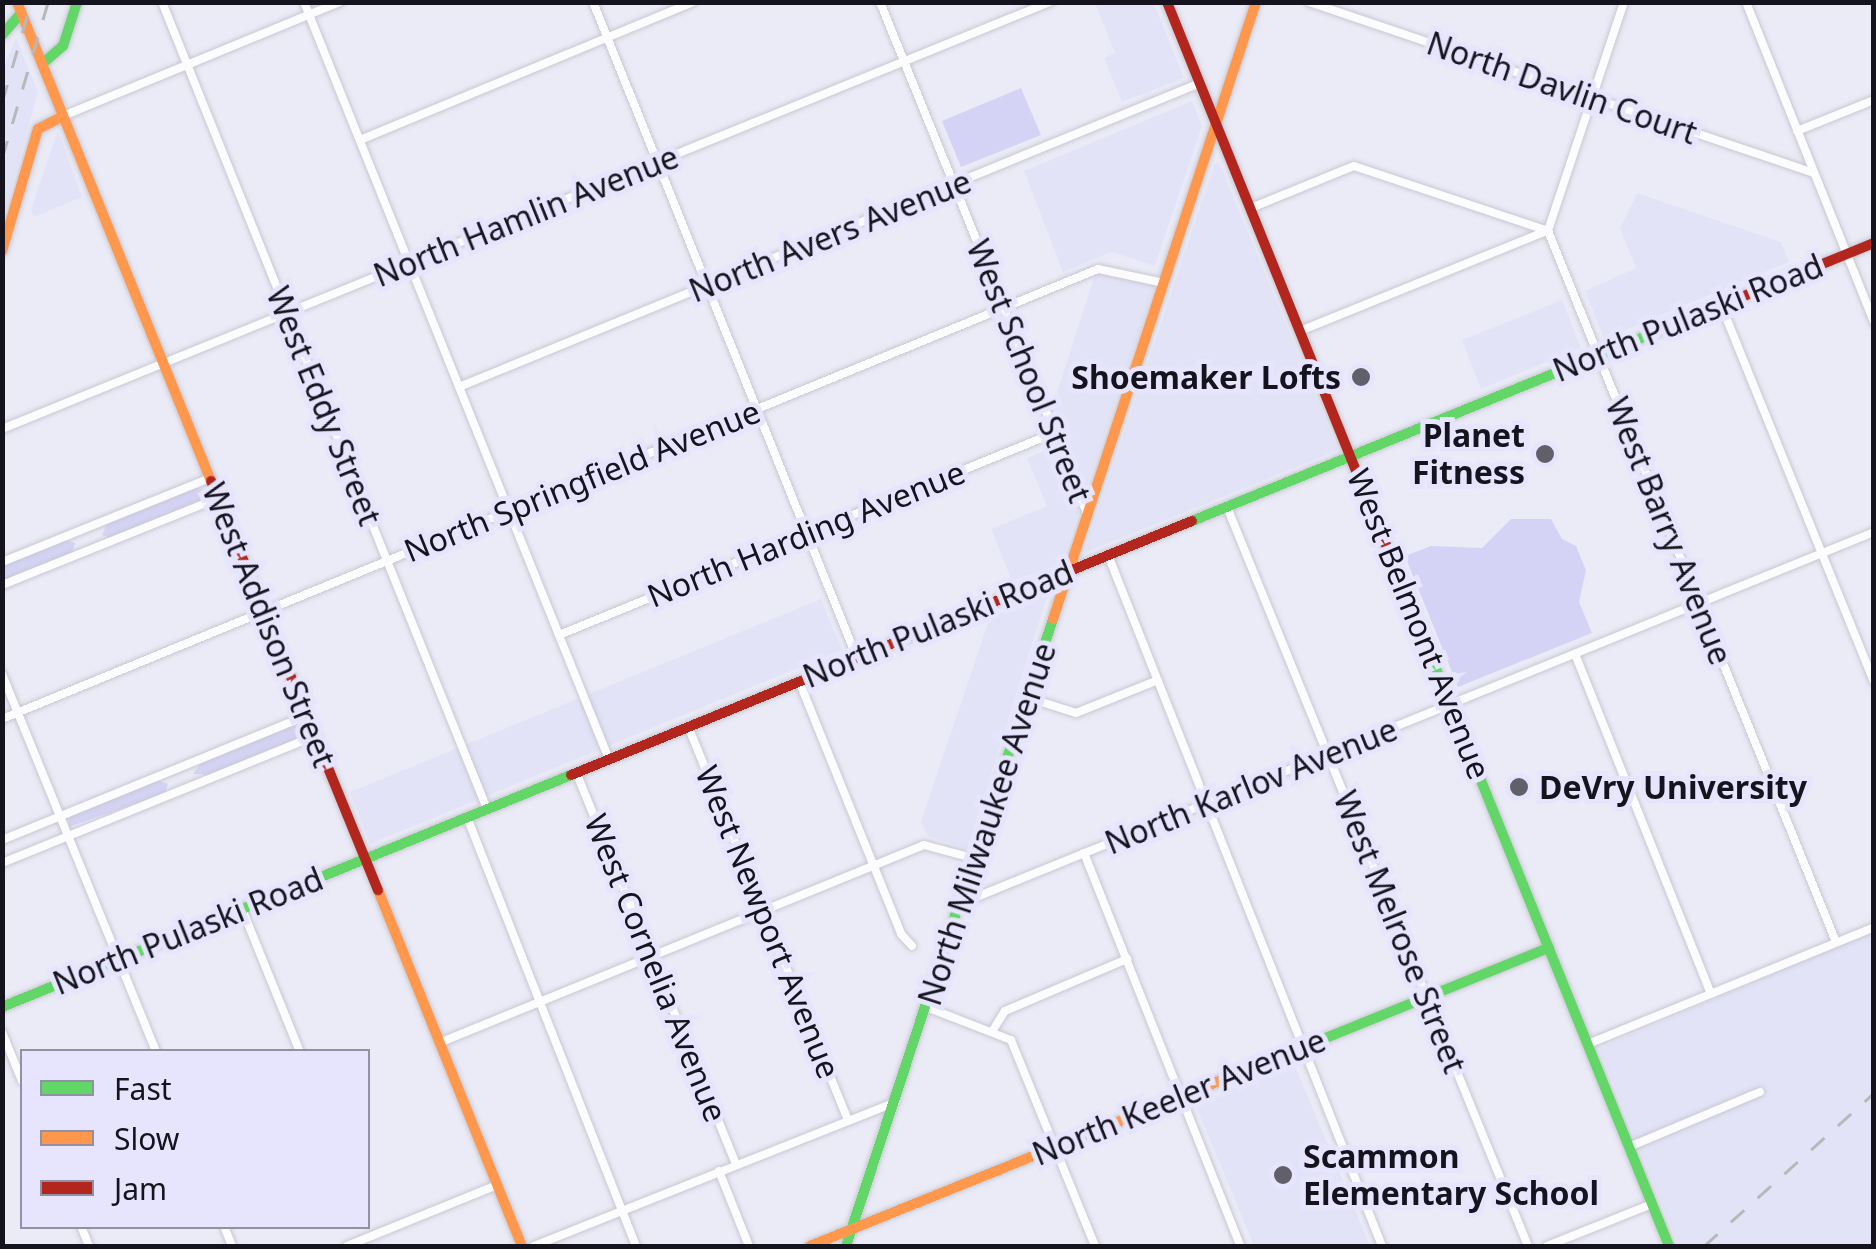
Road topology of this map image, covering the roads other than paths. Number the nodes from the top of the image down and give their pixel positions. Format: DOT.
graph roads {
  1 [pos="77,2"];
  2 [pos="162,2"];
  3 [pos="304,2"];
  4 [pos="340,2"];
  5 [pos="593,2"];
  6 [pos="693,2"];
  7 [pos="880,2"];
  8 [pos="1050,2"];
  9 [pos="1167,2"];
  10 [pos="1256,2"];
  11 [pos="1309,2"];
  12 [pos="1624,2"];
  13 [pos="1745,3"];
  14 [pos="19,8"];
  15 [pos="309,15"];
  16 [pos="2,35"];
  17 [pos="607,38"];
  18 [pos="904,62"];
  19 [pos="42,64"];
  20 [pos="187,65"];
  21 [pos="1200,84"];
  22 [pos="1592,98"];
  23 [pos="1874,100"];
  24 [pos="63,116"];
  25 [pos="1216,124"];
  26 [pos="1797,131"];
  27 [pos="360,140"];
  28 [pos="657,162"];
  29 [pos="1814,173"];
  30 [pos="954,184"];
  31 [pos="1250,208"];
  32 [pos="1548,231"];
  33 [pos="1874,243"];
  34 [pos="2,251"];
  35 [pos="1846,254"];
  36 [pos="409,263"];
  37 [pos="1164,284"];
  38 [pos="707,286"];
  39 [pos="1721,305"];
  40 [pos="1004,308"];
  41 [pos="287,313"];
  42 [pos="1874,322"];
  43 [pos="1300,331"];
  44 [pos="1598,355"];
  45 [pos="164,364"];
  46 [pos="459,387"];
  47 [pos="758,409"];
  48 [pos="2,429"];
  49 [pos="1054,432"];
  50 [pos="1350,456"];
  51 [pos="210,478"];
  52 [pos="218,498"];
  53 [pos="1227,507"];
  54 [pos="509,511"];
  55 [pos="1088,517"];
  56 [pos="96,524"];
  57 [pos="1874,532"];
  58 [pos="74,533"];
  59 [pos="807,534"];
  60 [pos="103,544"];
  61 [pos="82,553"];
  62 [pos="1822,553"];
  63 [pos="1108,555"];
  64 [pos="387,561"];
  65 [pos="2,562"];
  66 [pos="1072,570"];
  67 [pos="2,585"];
  68 [pos="1698,604"];
  69 [pos="264,612"];
  70 [pos="559,635"];
  71 [pos="1575,654"];
  72 [pos="857,658"];
  73 [pos="2,674"];
  74 [pos="1158,680"];
  75 [pos="799,681"];
  76 [pos="1874,681"];
  77 [pos="1029,698"];
  78 [pos="1451,704"];
  79 [pos="18,713"];
  80 [pos="306,716"];
  81 [pos="2,719"];
  82 [pos="688,726"];
  83 [pos="314,736"];
  84 [pos="1328,754"];
  85 [pos="610,759"];
  86 [pos="187,765"];
  87 [pos="169,772"];
  88 [pos="576,772"];
  89 [pos="195,784"];
  90 [pos="177,792"];
  91 [pos="1206,804"];
  92 [pos="487,808"];
  93 [pos="61,816"];
  94 [pos="467,817"];
  95 [pos="69,836"];
  96 [pos="2,840"];
  97 [pos="1084,854"];
  98 [pos="973,858"];
  99 [pos="364,859"];
  100 [pos="2,863"];
  101 [pos="873,867"];
  102 [pos="962,894"];
  103 [pos="242,909"];
  104 [pos="763,912"];
  105 [pos="1874,926"];
  106 [pos="1836,942"];
  107 [pos="912,946"];
  108 [pos="1549,948"];
  109 [pos="651,958"];
  110 [pos="119,959"];
  111 [pos="1127,960"];
  112 [pos="1711,994"];
  113 [pos="1426,997"];
  114 [pos="542,1002"];
  115 [pos="2,1006"];
  116 [pos="926,1007"];
  117 [pos="993,1030"];
  118 [pos="2,1032"];
  119 [pos="439,1043"];
  120 [pos="1588,1044"];
  121 [pos="1302,1048"];
  122 [pos="155,1049"];
  123 [pos="299,1049"];
  124 [pos="20,1077"];
  125 [pos="1760,1092"];
  126 [pos="1178,1098"];
  127 [pos="895,1102"];
  128 [pos="847,1118"];
  129 [pos="1629,1146"];
  130 [pos="1055,1148"];
  131 [pos="736,1164"];
  132 [pos="719,1171"];
  133 [pos="496,1185"];
  134 [pos="1652,1204"];
  135 [pos="624,1210"];
  136 [pos="852,1230"];
  137 [pos="346,1246"];
  138 [pos="522,1246"];
  139 [pos="534,1246"];
  140 [pos="636,1246"];
  141 [pos="749,1246"];
  142 [pos="810,1246"];
  143 [pos="846,1246"];
  144 [pos="1094,1246"];
  145 [pos="1240,1246"];
  146 [pos="1382,1246"];
  147 [pos="1528,1246"];
  148 [pos="1547,1246"];
  149 [pos="1669,1246"];
  1 -- 19 [label="main road"];
  2 -- 20 [label="street, West Eddy Street"];
  3 -- 15 [label="street"];
  4 -- 15 [label="street"];
  5 -- 17 [label="street"];
  6 -- 17 [label="street"];
  7 -- 18 [label="street, West School Street"];
  8 -- 18 [label="street, North Hamlin Avenue"];
  9 -- 21 [label="main road, West Belmont Avenue"];
  10 -- 25 [label="main road, North Milwaukee Avenue"];
  11 -- 22 [label="street, North Davlin Court"];
  12 -- 22 [label="street"];
  13 -- 26 [label="street"];
  14 -- 16 [label="main road"];
  14 -- 19 [label="main road, West Addison Street"];
  15 -- 20 [label="street"];
  15 -- 27 [label="street"];
  17 -- 27 [label="street"];
  17 -- 28 [label="street"];
  18 -- 28 [label="street, North Hamlin Avenue"];
  18 -- 30 [label="street, West School Street"];
  19 -- 24 [label="main road, West Addison Street"];
  20 -- 24 [label="street"];
  20 -- 41 [label="street, West Eddy Street"];
  21 -- 25 [label="main road, West Belmont Avenue"];
  21 -- 30 [label="street, North Avers Avenue"];
  22 -- 29 [label="street, North Davlin Court"];
  22 -- 32 [label="street"];
  23 -- 26 [label="street"];
  24 -- 34 [label="main road"];
  24 -- 45 [label="main road, West Addison Street"];
  25 -- 31 [label="main road, West Belmont Avenue"];
  25 -- 37 [label="main road, North Milwaukee Avenue"];
  26 -- 29 [label="street"];
  27 -- 36 [label="street"];
  28 -- 36 [label="street, North Hamlin Avenue"];
  28 -- 38 [label="street"];
  29 -- 35 [label="street"];
  30 -- 38 [label="street, North Avers Avenue"];
  30 -- 40 [label="street, West School Street"];
  31 -- 32 [label="street"];
  31 -- 43 [label="main road, West Belmont Avenue"];
  32 -- 43 [label="street"];
  32 -- 44 [label="street, West Barry Avenue"];
  33 -- 35 [label="main road, North Pulaski Road"];
  35 -- 39 [label="main road, North Pulaski Road"];
  35 -- 42 [label="street"];
  36 -- 41 [label="street, North Hamlin Avenue"];
  36 -- 46 [label="street"];
  37 -- 40 [label="street, North Springfield Avenue"];
  37 -- 55 [label="main road, North Milwaukee Avenue"];
  38 -- 46 [label="street, North Avers Avenue"];
  38 -- 47 [label="street"];
  39 -- 44 [label="main road, North Pulaski Road"];
  39 -- 62 [label="street"];
  40 -- 47 [label="street, North Springfield Avenue"];
  40 -- 49 [label="street, West School Street"];
  41 -- 45 [label="street, North Hamlin Avenue"];
  41 -- 64 [label="street, West Eddy Street"];
  43 -- 50 [label="main road, West Belmont Avenue"];
  44 -- 50 [label="main road, North Pulaski Road"];
  44 -- 68 [label="street, West Barry Avenue"];
  45 -- 48 [label="street, North Hamlin Avenue"];
  45 -- 51 [label="main road, West Addison Street"];
  46 -- 54 [label="street"];
  47 -- 54 [label="street, North Springfield Avenue"];
  47 -- 59 [label="street"];
  49 -- 55 [label="street, West School Street"];
  49 -- 59 [label="street, North Harding Avenue"];
  50 -- 53 [label="main road, North Pulaski Road"];
  50 -- 78 [label="main road, West Belmont Avenue"];
  51 -- 52 [label="main road, West Addison Street"];
  51 -- 56 [label="street"];
  52 -- 60 [label="street"];
  52 -- 69 [label="main road, West Addison Street"];
  53 -- 63 [label="main road, North Pulaski Road"];
  53 -- 84 [label="street, West Melrose Street"];
  54 -- 64 [label="street, North Springfield Avenue"];
  54 -- 70 [label="street"];
  55 -- 66 [label="main road, North Milwaukee Avenue"];
  56 -- 58 [label="street"];
  56 -- 60 [label="street"];
  57 -- 62 [label="street, North Karlov Avenue"];
  58 -- 61 [label="street"];
  58 -- 65 [label="street"];
  59 -- 70 [label="street, North Harding Avenue"];
  59 -- 72 [label="street"];
  60 -- 61 [label="street"];
  61 -- 67 [label="street"];
  62 -- 68 [label="street, North Karlov Avenue"];
  62 -- 76 [label="street"];
  63 -- 66 [label="main road, North Pulaski Road"];
  63 -- 74 [label="street"];
  64 -- 69 [label="street, North Springfield Avenue"];
  64 -- 92 [label="street, West Eddy Street"];
  66 -- 72 [label="main road, North Pulaski Road"];
  66 -- 77 [label="main road, North Milwaukee Avenue"];
  68 -- 71 [label="street, North Karlov Avenue"];
  68 -- 106 [label="street, West Barry Avenue"];
  69 -- 79 [label="street, North Springfield Avenue"];
  69 -- 80 [label="main road, West Addison Street"];
  70 -- 85 [label="street"];
  71 -- 78 [label="street, North Karlov Avenue"];
  71 -- 112 [label="street"];
  72 -- 75 [label="main road, North Pulaski Road"];
  73 -- 79 [label="street"];
  74 -- 77 [label="street"];
  74 -- 91 [label="street"];
  75 -- 82 [label="main road, North Pulaski Road"];
  75 -- 101 [label="street"];
  77 -- 98 [label="main road, North Milwaukee Avenue"];
  78 -- 84 [label="street, North Karlov Avenue"];
  78 -- 108 [label="main road, West Belmont Avenue"];
  79 -- 81 [label="street, North Springfield Avenue"];
  79 -- 93 [label="street"];
  80 -- 83 [label="main road, West Addison Street"];
  80 -- 86 [label="street"];
  82 -- 85 [label="main road, North Pulaski Road"];
  82 -- 104 [label="street, West Newport Avenue"];
  83 -- 89 [label="street"];
  83 -- 99 [label="main road, West Addison Street"];
  84 -- 91 [label="street, North Karlov Avenue"];
  84 -- 113 [label="street, West Melrose Street"];
  85 -- 88 [label="main road, North Pulaski Road"];
  86 -- 87 [label="street"];
  86 -- 89 [label="street"];
  87 -- 90 [label="street"];
  87 -- 93 [label="street"];
  88 -- 92 [label="main road, North Pulaski Road"];
  88 -- 109 [label="street, West Cornelia Avenue"];
  89 -- 90 [label="street"];
  90 -- 95 [label="street"];
  91 -- 97 [label="street, North Karlov Avenue"];
  91 -- 121 [label="street"];
  92 -- 94 [label="main road, North Pulaski Road"];
  93 -- 95 [label="street"];
  93 -- 96 [label="street"];
  94 -- 99 [label="main road, North Pulaski Road"];
  94 -- 114 [label="street"];
  95 -- 100 [label="street"];
  95 -- 110 [label="street"];
  97 -- 102 [label="street, North Karlov Avenue"];
  97 -- 111 [label="street"];
  98 -- 101 [label="street"];
  98 -- 102 [label="main road, North Milwaukee Avenue"];
  99 -- 103 [label="main road, North Pulaski Road"];
  99 -- 119 [label="main road, West Addison Street"];
  101 -- 104 [label="street"];
  101 -- 107 [label="street"];
  102 -- 116 [label="main road, North Milwaukee Avenue"];
  103 -- 110 [label="main road, North Pulaski Road"];
  103 -- 123 [label="street"];
  104 -- 109 [label="street"];
  104 -- 128 [label="street, West Newport Avenue"];
  105 -- 106 [label="street"];
  106 -- 112 [label="street"];
  108 -- 113 [label="main road, North Keeler Avenue"];
  108 -- 120 [label="main road, West Belmont Avenue"];
  109 -- 114 [label="street"];
  109 -- 131 [label="street, West Cornelia Avenue"];
  110 -- 115 [label="main road, North Pulaski Road"];
  110 -- 122 [label="street"];
  111 -- 117 [label="street"];
  111 -- 126 [label="street"];
  112 -- 120 [label="street"];
  113 -- 121 [label="main road, North Keeler Avenue"];
  113 -- 147 [label="street, West Melrose Street"];
  114 -- 119 [label="street"];
  114 -- 135 [label="street"];
  116 -- 117 [label="street"];
  116 -- 127 [label="main road, North Milwaukee Avenue"];
  117 -- 130 [label="street"];
  118 -- 124 [label="street"];
  119 -- 133 [label="main road, West Addison Street"];
  120 -- 129 [label="main road, West Belmont Avenue"];
  121 -- 126 [label="main road, North Keeler Avenue"];
  121 -- 146 [label="street"];
  125 -- 129 [label="street"];
  126 -- 130 [label="main road, North Keeler Avenue"];
  126 -- 145 [label="street"];
  127 -- 128 [label="street"];
  127 -- 136 [label="main road, North Milwaukee Avenue"];
  128 -- 131 [label="street"];
  129 -- 134 [label="main road, West Belmont Avenue"];
  130 -- 136 [label="main road, North Keeler Avenue"];
  130 -- 144 [label="street"];
  131 -- 132 [label="street"];
  132 -- 135 [label="street"];
  132 -- 141 [label="street, West Cornelia Avenue"];
  133 -- 137 [label="street"];
  133 -- 138 [label="main road, West Addison Street"];
  134 -- 148 [label="street"];
  134 -- 149 [label="main road, West Belmont Avenue"];
  135 -- 139 [label="street"];
  135 -- 140 [label="street"];
  136 -- 142 [label="main road, North Keeler Avenue"];
  136 -- 143 [label="main road, North Milwaukee Avenue"];
}
